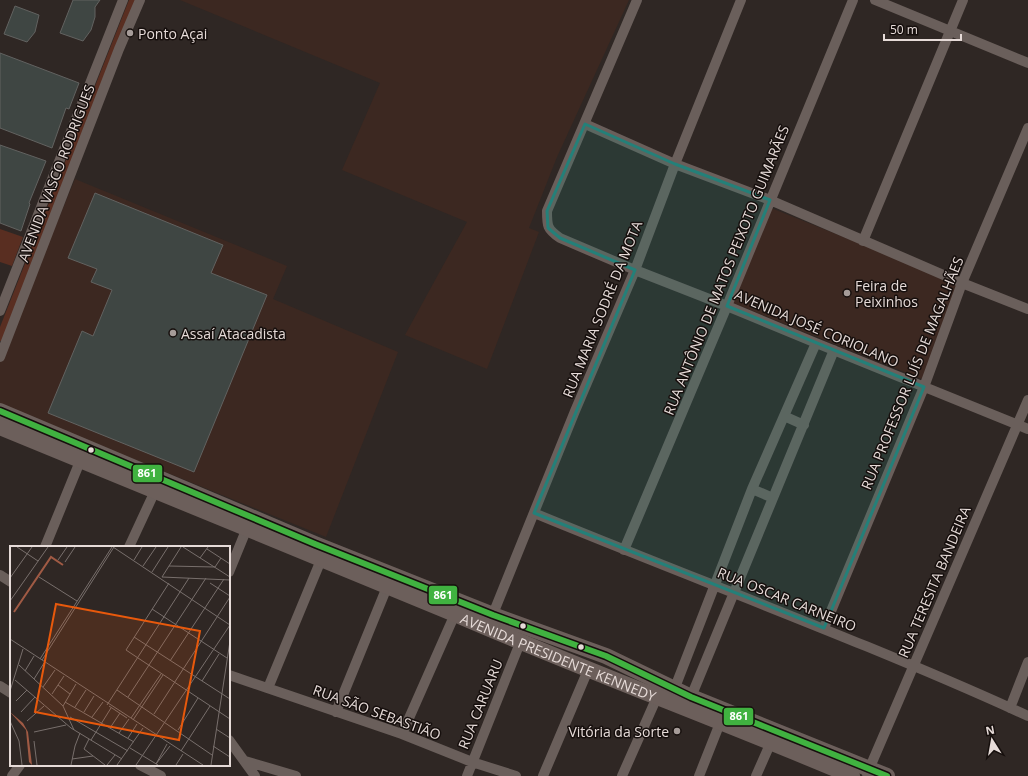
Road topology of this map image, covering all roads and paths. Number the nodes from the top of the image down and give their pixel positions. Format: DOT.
graph roads {
  1 [pos="123,0"];
  2 [pos="140,0"];
  3 [pos="637,0"];
  4 [pos="741,0"];
  5 [pos="853,0"];
  6 [pos="875,0"];
  7 [pos="963,0"];
  8 [pos="950,32"];
  9 [pos="1028,63"];
  10 [pos="585,124"];
  11 [pos="1028,128"];
  12 [pos="675,164"];
  13 [pos="770,200"];
  14 [pos="863,241"];
  15 [pos="635,270"];
  16 [pos="962,282"];
  17 [pos="727,306"];
  18 [pos="1028,309"];
  19 [pos="0,311"];
  20 [pos="816,343"];
  21 [pos="834,350"];
  22 [pos="1,351"];
  23 [pos="924,387"];
  24 [pos="1028,400"];
  25 [pos="0,411"];
  26 [pos="784,416"];
  27 [pos="804,425"];
  28 [pos="1018,425"];
  29 [pos="0,427"];
  30 [pos="1028,429"];
  31 [pos="82,460"];
  32 [pos="752,489"];
  33 [pos="155,491"];
  34 [pos="773,498"];
  35 [pos="534,513"];
  36 [pos="247,528"];
  37 [pos="45,546"];
  38 [pos="129,546"];
  39 [pos="624,550"];
  40 [pos="321,560"];
  41 [pos="230,570"];
  42 [pos="0,576"];
  43 [pos="10,581"];
  44 [pos="714,586"];
  45 [pos="387,587"];
  46 [pos="733,593"];
  47 [pos="455,614"];
  48 [pos="490,622"];
  49 [pos="824,628"];
  50 [pos="520,643"];
  51 [pos="1028,662"];
  52 [pos="914,666"];
  53 [pos="588,670"];
  54 [pos="230,675"];
  55 [pos="0,686"];
  56 [pos="268,688"];
  57 [pos="674,690"];
  58 [pos="10,692"];
  59 [pos="657,697"];
  60 [pos="690,697"];
  61 [pos="1010,708"];
  62 [pos="336,712"];
  63 [pos="1028,716"];
  64 [pos="720,722"];
  65 [pos="402,734"];
  66 [pos="230,741"];
  67 [pos="771,742"];
  68 [pos="245,761"];
  69 [pos="472,762"];
  70 [pos="19,766"];
  71 [pos="142,766"];
  72 [pos="868,773"];
  73 [pos="12,776"];
  74 [pos="161,776"];
  75 [pos="255,776"];
  76 [pos="296,776"];
  77 [pos="467,776"];
  78 [pos="516,776"];
  79 [pos="543,776"];
  80 [pos="622,776"];
  81 [pos="699,776"];
  82 [pos="756,776"];
  83 [pos="852,776"];
  84 [pos="886,776"];
  1 -- 19 [label="street, AVENIDA VASCO RODRIGUES"];
  2 -- 22 [label="street, AVENIDA VASCO RODRIGUES"];
  3 -- 10 [label="street"];
  4 -- 12 [label="street, RUA MARIA SODRÉ DA MOTA"];
  5 -- 13 [label="street, RUA ANTÔNIO DE MATOS PEIXOTO GUIMARÃES"];
  6 -- 8 [label="street"];
  7 -- 8 [label="street"];
  8 -- 9 [label="street"];
  8 -- 14 [label="street"];
  10 -- 12 [label="street"];
  10 -- 15 [label="street, AVENIDA JOSÉ CORIOLANO"];
  11 -- 16 [label="street, RUA PROFESSOR LUÍS DE MAGALHÃES"];
  12 -- 13 [label="street"];
  12 -- 15 [label="street, RUA MARIA SODRÉ DA MOTA"];
  13 -- 14 [label="street"];
  13 -- 17 [label="street, RUA ANTÔNIO DE MATOS PEIXOTO GUIMARÃES"];
  14 -- 16 [label="street"];
  15 -- 17 [label="street, AVENIDA JOSÉ CORIOLANO"];
  15 -- 35 [label="street, RUA MARIA SODRÉ DA MOTA"];
  16 -- 18 [label="street"];
  16 -- 23 [label="street, RUA PROFESSOR LUÍS DE MAGALHÃES"];
  17 -- 20 [label="street, AVENIDA JOSÉ CORIOLANO"];
  17 -- 39 [label="street, RUA ANTÔNIO DE MATOS PEIXOTO GUIMARÃES"];
  20 -- 21 [label="street, AVENIDA JOSÉ CORIOLANO"];
  20 -- 26 [label="street"];
  21 -- 23 [label="street, AVENIDA JOSÉ CORIOLANO"];
  21 -- 27 [label="street"];
  23 -- 28 [label="street, AVENIDA JOSÉ CORIOLANO"];
  23 -- 49 [label="street, RUA PROFESSOR LUÍS DE MAGALHÃES"];
  24 -- 28 [label="street, RUA TERESITA BANDEIRA"];
  25 -- 48 [label="main road, AVENIDA PRESIDENTE KENNEDY"];
  26 -- 27 [label="street"];
  26 -- 32 [label="street"];
  27 -- 34 [label="street"];
  28 -- 30 [label="street, AVENIDA JOSÉ CORIOLANO"];
  28 -- 52 [label="street, RUA TERESITA BANDEIRA"];
  29 -- 31 [label="main road, AVENIDA PRESIDENTE KENNEDY"];
  31 -- 33 [label="main road, AVENIDA PRESIDENTE KENNEDY"];
  31 -- 37 [label="street"];
  32 -- 34 [label="street"];
  32 -- 44 [label="street"];
  33 -- 36 [label="main road, AVENIDA PRESIDENTE KENNEDY"];
  33 -- 38 [label="street"];
  34 -- 46 [label="street"];
  35 -- 39 [label="street, RUA OSCAR CARNEIRO"];
  35 -- 48 [label="street, RUA MARIA SODRÉ DA MOTA"];
  36 -- 40 [label="main road, AVENIDA PRESIDENTE KENNEDY"];
  36 -- 41 [label="street"];
  39 -- 44 [label="street, RUA OSCAR CARNEIRO"];
  40 -- 45 [label="main road, AVENIDA PRESIDENTE KENNEDY"];
  40 -- 56 [label="street"];
  42 -- 43 [label="street"];
  44 -- 46 [label="street, RUA OSCAR CARNEIRO"];
  44 -- 57 [label="street"];
  45 -- 47 [label="main road, AVENIDA PRESIDENTE KENNEDY"];
  45 -- 62 [label="street"];
  46 -- 49 [label="street, RUA OSCAR CARNEIRO"];
  46 -- 60 [label="street"];
  47 -- 48 [label="main road, AVENIDA PRESIDENTE KENNEDY"];
  47 -- 65 [label="street"];
  48 -- 50 [label="main road, AVENIDA PRESIDENTE KENNEDY"];
  48 -- 57 [label="main road, AVENIDA PRESIDENTE KENNEDY"];
  49 -- 52 [label="street, RUA OSCAR CARNEIRO"];
  50 -- 53 [label="main road, AVENIDA PRESIDENTE KENNEDY"];
  50 -- 69 [label="street, RUA CARUARU"];
  51 -- 61 [label="street"];
  52 -- 61 [label="street, RUA OSCAR CARNEIRO"];
  52 -- 72 [label="street, RUA TERESITA BANDEIRA"];
  53 -- 59 [label="main road, AVENIDA PRESIDENTE KENNEDY"];
  53 -- 79 [label="street"];
  54 -- 56 [label="street, RUA SÃO SEBASTIÃO"];
  55 -- 58 [label="street"];
  56 -- 62 [label="street, RUA SÃO SEBASTIÃO"];
  57 -- 60 [label="main road, AVENIDA PRESIDENTE KENNEDY"];
  59 -- 64 [label="main road, AVENIDA PRESIDENTE KENNEDY"];
  59 -- 80 [label="street"];
  60 -- 72 [label="main road, AVENIDA PRESIDENTE KENNEDY"];
  61 -- 63 [label="street, RUA OSCAR CARNEIRO"];
  62 -- 65 [label="street, RUA SÃO SEBASTIÃO"];
  64 -- 67 [label="main road, AVENIDA PRESIDENTE KENNEDY"];
  64 -- 81 [label="street"];
  65 -- 69 [label="street, RUA SÃO SEBASTIÃO"];
  66 -- 68 [label="street"];
  67 -- 82 [label="street"];
  67 -- 83 [label="main road, AVENIDA PRESIDENTE KENNEDY"];
  68 -- 75 [label="street"];
  68 -- 76 [label="street"];
  69 -- 77 [label="street, RUA CARUARU"];
  69 -- 78 [label="street, RUA SÃO SEBASTIÃO"];
  70 -- 73 [label="street"];
  71 -- 74 [label="street"];
  72 -- 84 [label="main road, AVENIDA PRESIDENTE KENNEDY"];
}
